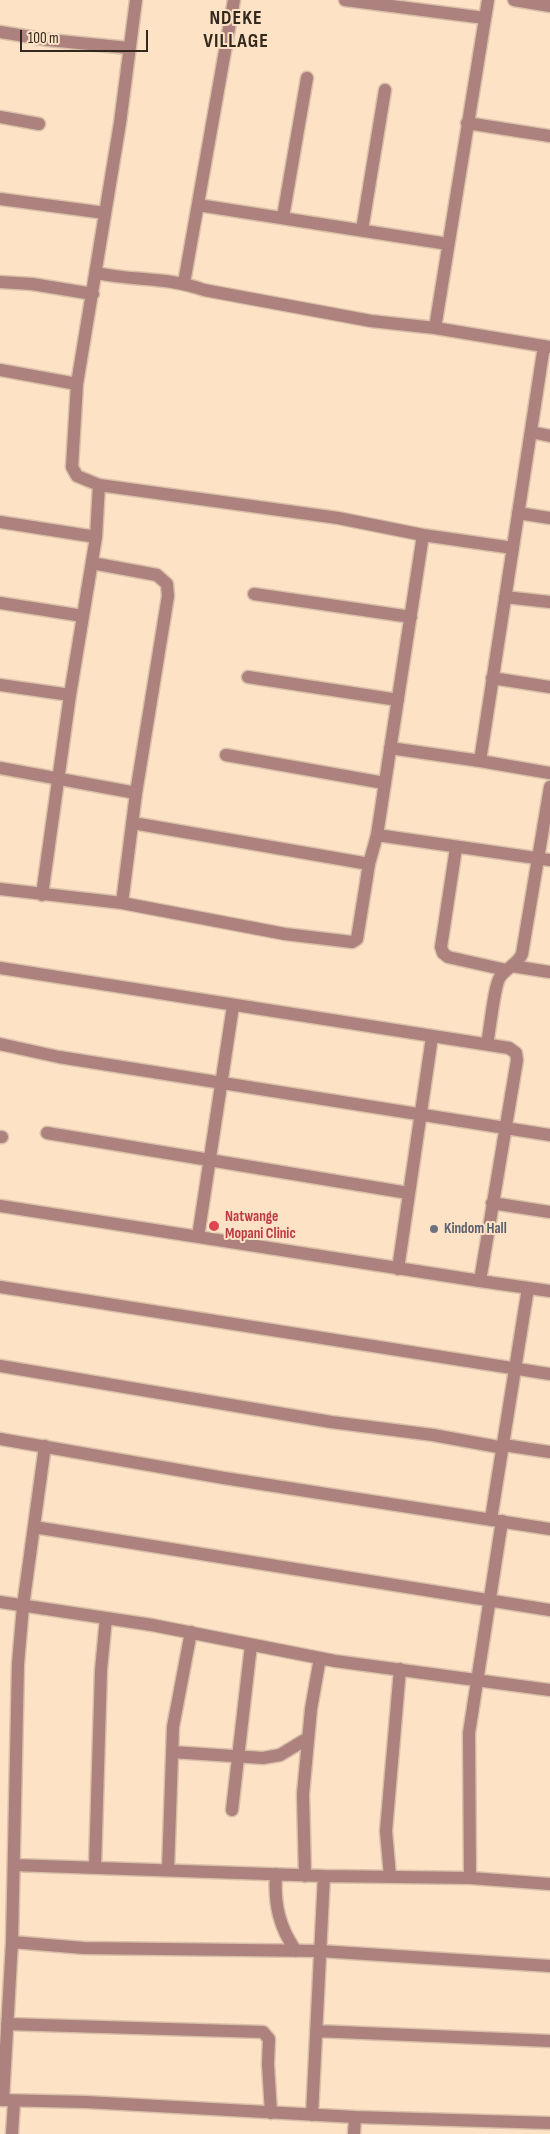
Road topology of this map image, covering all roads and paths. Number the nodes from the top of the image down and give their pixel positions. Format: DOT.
graph roads {
  1 [pos="136,0"];
  2 [pos="234,0"];
  3 [pos="346,0"];
  4 [pos="488,0"];
  5 [pos="514,0"];
  6 [pos="550,6"];
  7 [pos="485,18"];
  8 [pos="0,32"];
  9 [pos="130,48"];
  10 [pos="307,78"];
  11 [pos="385,90"];
  12 [pos="0,117"];
  13 [pos="467,123"];
  14 [pos="39,124"];
  15 [pos="550,136"];
  16 [pos="0,199"];
  17 [pos="198,205"];
  18 [pos="105,213"];
  19 [pos="283,217"];
  20 [pos="362,230"];
  21 [pos="448,244"];
  22 [pos="97,273"];
  23 [pos="0,282"];
  24 [pos="184,283"];
  25 [pos="93,294"];
  26 [pos="435,328"];
  27 [pos="547,347"];
  28 [pos="0,370"];
  29 [pos="77,384"];
  30 [pos="531,432"];
  31 [pos="550,436"];
  32 [pos="99,485"];
  33 [pos="518,513"];
  34 [pos="550,518"];
  35 [pos="0,522"];
  36 [pos="423,535"];
  37 [pos="96,538"];
  38 [pos="513,548"];
  39 [pos="92,563"];
  40 [pos="254,594"];
  41 [pos="505,597"];
  42 [pos="550,602"];
  43 [pos="0,603"];
  44 [pos="83,616"];
  45 [pos="411,617"];
  46 [pos="248,677"];
  47 [pos="492,678"];
  48 [pos="0,685"];
  49 [pos="550,688"];
  50 [pos="70,695"];
  51 [pos="398,700"];
  52 [pos="390,748"];
  53 [pos="226,755"];
  54 [pos="480,761"];
  55 [pos="0,768"];
  56 [pos="550,774"];
  57 [pos="59,779"];
  58 [pos="384,783"];
  59 [pos="550,787"];
  60 [pos="136,793"];
  61 [pos="133,823"];
  62 [pos="377,835"];
  63 [pos="456,848"];
  64 [pos="544,860"];
  65 [pos="369,864"];
  66 [pos="0,889"];
  67 [pos="42,895"];
  68 [pos="122,903"];
  69 [pos="0,968"];
  70 [pos="509,968"];
  71 [pos="550,972"];
  72 [pos="233,1006"];
  73 [pos="432,1037"];
  74 [pos="0,1044"];
  75 [pos="488,1044"];
  76 [pos="223,1083"];
  77 [pos="421,1114"];
  78 [pos="505,1128"];
  79 [pos="47,1133"];
  80 [pos="550,1135"];
  81 [pos="210,1160"];
  82 [pos="408,1193"];
  83 [pos="492,1203"];
  84 [pos="0,1206"];
  85 [pos="550,1212"];
  86 [pos="198,1237"];
  87 [pos="398,1269"];
  88 [pos="480,1281"];
  89 [pos="0,1287"];
  90 [pos="528,1288"];
  91 [pos="550,1292"];
  92 [pos="0,1366"];
  93 [pos="514,1367"];
  94 [pos="550,1374"];
  95 [pos="0,1439"];
  96 [pos="45,1446"];
  97 [pos="504,1446"];
  98 [pos="550,1452"];
  99 [pos="497,1520"];
  100 [pos="34,1527"];
  101 [pos="550,1529"];
  102 [pos="491,1600"];
  103 [pos="0,1602"];
  104 [pos="23,1606"];
  105 [pos="550,1610"];
  106 [pos="106,1618"];
  107 [pos="190,1632"];
  108 [pos="251,1645"];
  109 [pos="320,1658"];
  110 [pos="400,1669"];
  111 [pos="478,1680"];
  112 [pos="550,1690"];
  113 [pos="308,1738"];
  114 [pos="172,1752"];
  115 [pos="238,1757"];
  116 [pos="232,1810"];
  117 [pos="14,1865"];
  118 [pos="95,1868"];
  119 [pos="168,1870"];
  120 [pos="276,1874"];
  121 [pos="305,1876"];
  122 [pos="324,1876"];
  123 [pos="390,1876"];
  124 [pos="470,1878"];
  125 [pos="550,1884"];
  126 [pos="12,1942"];
  127 [pos="296,1951"];
  128 [pos="320,1952"];
  129 [pos="550,1966"];
  130 [pos="7,2024"];
  131 [pos="316,2031"];
  132 [pos="550,2041"];
  133 [pos="6,2100"];
  134 [pos="272,2113"];
  135 [pos="312,2115"];
  136 [pos="355,2117"];
  137 [pos="550,2123"];
  138 [pos="12,2134"];
  139 [pos="354,2134"];
  1 -- 9 [label="street"];
  2 -- 17 [label="street"];
  3 -- 7 [label="street"];
  4 -- 7 [label="street"];
  5 -- 6 [label="street"];
  7 -- 13 [label="street"];
  8 -- 9 [label="street"];
  9 -- 18 [label="street"];
  10 -- 19 [label="street"];
  11 -- 20 [label="street"];
  12 -- 14 [label="street"];
  13 -- 15 [label="street"];
  13 -- 21 [label="street"];
  16 -- 18 [label="street"];
  17 -- 19 [label="street"];
  17 -- 24 [label="street"];
  18 -- 22 [label="street"];
  19 -- 20 [label="street"];
  20 -- 21 [label="street"];
  21 -- 26 [label="street"];
  22 -- 24 [label="street"];
  22 -- 25 [label="street"];
  23 -- 25 [label="street"];
  24 -- 26 [label="street"];
  25 -- 29 [label="street"];
  26 -- 27 [label="street"];
  27 -- 30 [label="street"];
  28 -- 29 [label="street"];
  29 -- 32 [label="street"];
  30 -- 31 [label="street"];
  30 -- 33 [label="street"];
  32 -- 36 [label="street"];
  32 -- 37 [label="street"];
  33 -- 34 [label="street"];
  33 -- 38 [label="street"];
  35 -- 37 [label="street"];
  36 -- 38 [label="street"];
  36 -- 45 [label="street"];
  37 -- 39 [label="street"];
  38 -- 41 [label="street"];
  39 -- 44 [label="street"];
  39 -- 60 [label="street"];
  40 -- 45 [label="street"];
  41 -- 42 [label="street"];
  41 -- 47 [label="street"];
  43 -- 44 [label="street"];
  44 -- 50 [label="street"];
  45 -- 51 [label="street"];
  46 -- 51 [label="street"];
  47 -- 49 [label="street"];
  47 -- 54 [label="street"];
  48 -- 50 [label="street"];
  50 -- 57 [label="street"];
  51 -- 52 [label="street"];
  52 -- 54 [label="street"];
  52 -- 58 [label="street"];
  53 -- 58 [label="street"];
  54 -- 56 [label="street"];
  55 -- 57 [label="street"];
  57 -- 60 [label="street"];
  57 -- 67 [label="street"];
  58 -- 62 [label="street"];
  59 -- 64 [label="street"];
  60 -- 61 [label="street"];
  61 -- 65 [label="street"];
  61 -- 68 [label="street"];
  62 -- 63 [label="street"];
  62 -- 65 [label="street"];
  63 -- 64 [label="street"];
  63 -- 70 [label="street"];
  64 -- 70 [label="street"];
  65 -- 68 [label="street"];
  66 -- 67 [label="street"];
  67 -- 68 [label="street"];
  69 -- 72 [label="street"];
  70 -- 71 [label="street"];
  70 -- 75 [label="street"];
  72 -- 73 [label="street"];
  72 -- 76 [label="street"];
  73 -- 75 [label="street"];
  73 -- 77 [label="street"];
  74 -- 76 [label="street"];
  75 -- 78 [label="street"];
  76 -- 77 [label="street"];
  76 -- 81 [label="street"];
  77 -- 78 [label="street"];
  77 -- 82 [label="street"];
  78 -- 80 [label="street"];
  78 -- 83 [label="street"];
  79 -- 81 [label="street"];
  81 -- 82 [label="street"];
  81 -- 86 [label="street"];
  82 -- 87 [label="street"];
  83 -- 85 [label="street"];
  83 -- 88 [label="street"];
  84 -- 86 [label="street"];
  86 -- 87 [label="street"];
  87 -- 88 [label="street"];
  88 -- 90 [label="street"];
  89 -- 93 [label="street"];
  90 -- 91 [label="street"];
  90 -- 93 [label="street"];
  92 -- 97 [label="street"];
  93 -- 94 [label="street"];
  93 -- 97 [label="street"];
  95 -- 96 [label="street"];
  96 -- 99 [label="street"];
  96 -- 100 [label="street"];
  97 -- 98 [label="street"];
  97 -- 99 [label="street"];
  99 -- 101 [label="street"];
  99 -- 102 [label="street"];
  100 -- 102 [label="street"];
  100 -- 104 [label="street"];
  102 -- 105 [label="street"];
  102 -- 111 [label="street"];
  103 -- 104 [label="street"];
  104 -- 106 [label="street"];
  104 -- 117 [label="street"];
  106 -- 107 [label="street"];
  106 -- 118 [label="street"];
  107 -- 108 [label="street"];
  107 -- 114 [label="street"];
  108 -- 109 [label="street"];
  108 -- 115 [label="street"];
  109 -- 110 [label="street"];
  109 -- 113 [label="street"];
  110 -- 111 [label="street"];
  110 -- 123 [label="street"];
  111 -- 112 [label="street"];
  111 -- 124 [label="street"];
  113 -- 115 [label="street"];
  113 -- 121 [label="street"];
  114 -- 115 [label="street"];
  114 -- 119 [label="street"];
  115 -- 116 [label="street"];
  117 -- 118 [label="street"];
  117 -- 126 [label="street"];
  118 -- 119 [label="street"];
  119 -- 120 [label="street"];
  120 -- 121 [label="street"];
  120 -- 127 [label="street"];
  121 -- 122 [label="street"];
  122 -- 123 [label="street"];
  122 -- 128 [label="street"];
  123 -- 124 [label="street"];
  124 -- 125 [label="street"];
  126 -- 127 [label="street"];
  126 -- 130 [label="street"];
  127 -- 128 [label="street"];
  128 -- 129 [label="street"];
  128 -- 131 [label="street"];
  130 -- 133 [label="street"];
  130 -- 134 [label="street"];
  131 -- 132 [label="street"];
  131 -- 135 [label="street"];
  133 -- 134 [label="street"];
  133 -- 138 [label="street"];
  134 -- 135 [label="street"];
  135 -- 136 [label="street"];
  136 -- 137 [label="street"];
  136 -- 139 [label="street"];
}
